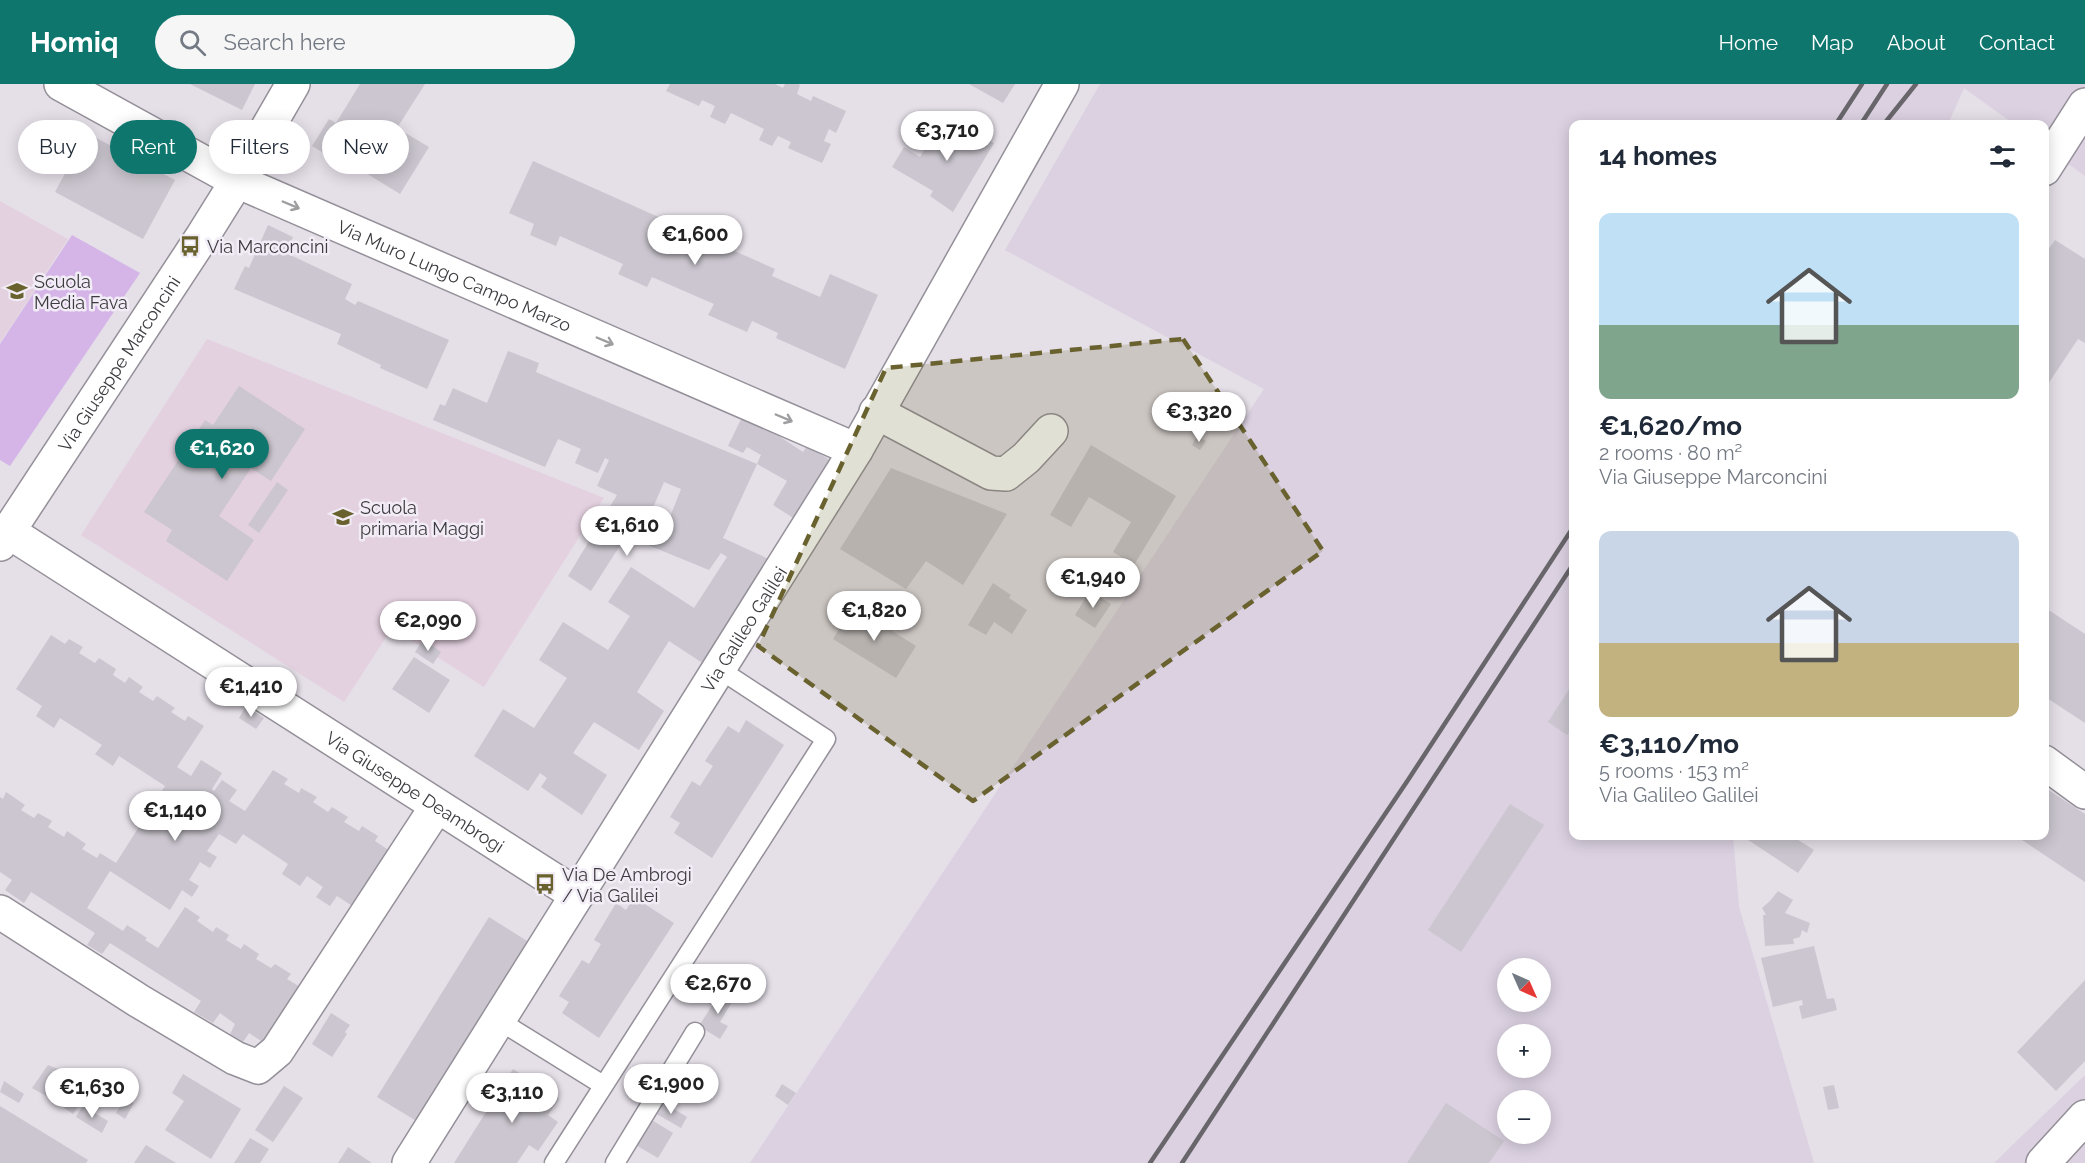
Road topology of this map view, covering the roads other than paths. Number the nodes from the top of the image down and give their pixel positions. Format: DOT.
graph roads {
  1 [pos="61,84"];
  2 [pos="293,84"];
  3 [pos="1062,84"];
  4 [pos="2085,105"];
  5 [pos="2049,161"];
  6 [pos="237,182"];
  7 [pos="876,412"];
  8 [pos="1051,430"];
  9 [pos="856,450"];
  10 [pos="4,538"];
  11 [pos="719,669"];
  12 [pos="2049,766"];
  13 [pos="2085,792"];
  14 [pos="436,806"];
  15 [pos="577,896"];
  16 [pos="0,912"];
  17 [pos="498,1020"];
  18 [pos="695,1032"];
  19 [pos="603,1085"];
  20 [pos="2085,1117"];
  21 [pos="409,1163"];
  22 [pos="554,1163"];
  23 [pos="615,1163"];
  24 [pos="2043,1163"];
  1 -- 6 [label="street, Via Muro Lungo Campo Marzo"];
  2 -- 6 [label="street, Via Giuseppe Marconcini"];
  3 -- 7 [label="street, Via Galileo Galilei"];
  4 -- 5 [label="street"];
  6 -- 9 [label="street, Via Muro Lungo Campo Marzo, one-way"];
  6 -- 10 [label="street, Via Giuseppe Marconcini"];
  7 -- 8 [label="street"];
  7 -- 9 [label="street, Via Galileo Galilei"];
  9 -- 11 [label="street, Via Galileo Galilei"];
  10 -- 14 [label="street, Via Giuseppe Deambrogi"];
  11 -- 15 [label="street, Via Galileo Galilei"];
  11 -- 19 [label="lane"];
  12 -- 13 [label="street"];
  14 -- 15 [label="street, Via Giuseppe Deambrogi"];
  14 -- 16 [label="street"];
  15 -- 17 [label="street, Via Galileo Galilei"];
  17 -- 19 [label="lane"];
  17 -- 21 [label="street, Via Galileo Galilei"];
  18 -- 23 [label="lane"];
  19 -- 22 [label="lane"];
  20 -- 24 [label="street"];
}
